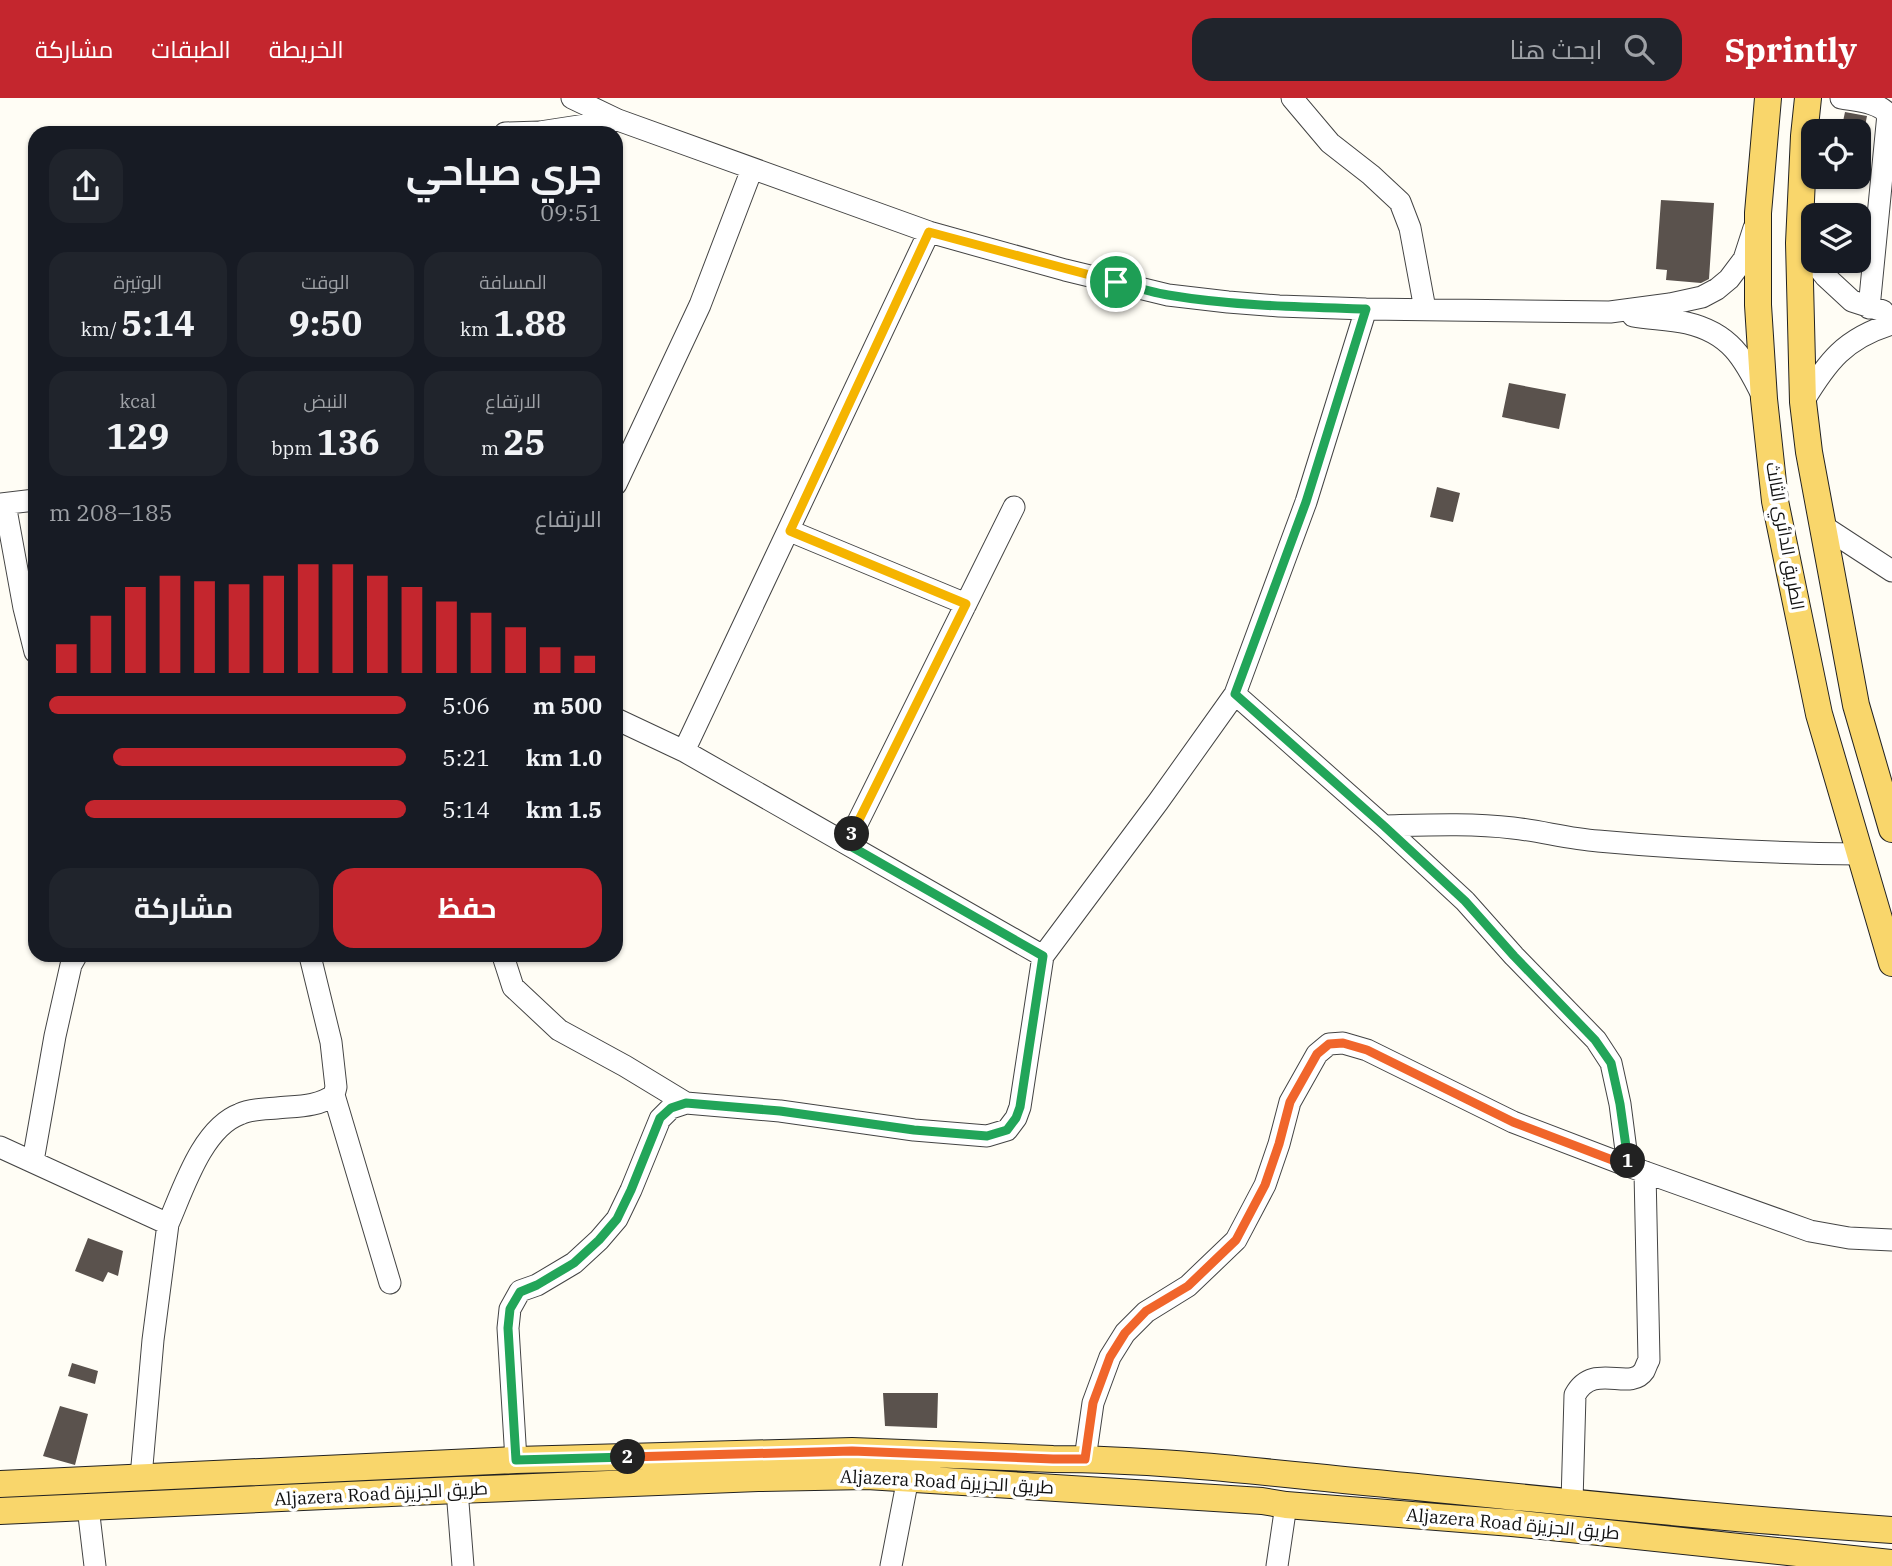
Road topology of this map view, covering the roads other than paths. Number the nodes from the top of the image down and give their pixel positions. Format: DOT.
graph roads {
  1 [pos="572,98"];
  2 [pos="1292,98"];
  3 [pos="1768,98"];
  4 [pos="1808,98"];
  5 [pos="1841,98"];
  6 [pos="618,120"];
  7 [pos="571,126"];
  8 [pos="752,169"];
  9 [pos="1758,213"];
  10 [pos="929,232"];
  11 [pos="1799,243"];
  12 [pos="1869,308"];
  13 [pos="1366,309"];
  14 [pos="1425,309"];
  15 [pos="1610,312"];
  16 [pos="1892,313"];
  17 [pos="1892,324"];
  18 [pos="1764,399"];
  19 [pos="1802,402"];
  20 [pos="623,469"];
  21 [pos="28,501"];
  22 [pos="3,504"];
  23 [pos="1014,507"];
  24 [pos="1823,526"];
  25 [pos="790,531"];
  26 [pos="1892,571"];
  27 [pos="966,604"];
  28 [pos="28,623"];
  29 [pos="1235,694"];
  30 [pos="623,722"];
  31 [pos="684,751"];
  32 [pos="1384,826"];
  33 [pos="1892,829"];
  34 [pos="847,844"];
  35 [pos="1860,854"];
  36 [pos="1043,956"];
  37 [pos="73,962"];
  38 [pos="311,962"];
  39 [pos="505,962"];
  40 [pos="1892,963"];
  41 [pos="334,1095"];
  42 [pos="686,1103"];
  43 [pos="0,1147"];
  44 [pos="33,1161"];
  45 [pos="1637,1169"];
  46 [pos="168,1224"];
  47 [pos="1892,1240"];
  48 [pos="390,1283"];
  49 [pos="1085,1459"];
  50 [pos="516,1460"];
  51 [pos="141,1477"];
  52 [pos="908,1478"];
  53 [pos="0,1485"];
  54 [pos="457,1490"];
  55 [pos="1572,1502"];
  56 [pos="1286,1505"];
  57 [pos="88,1507"];
  58 [pos="0,1511"];
  59 [pos="1892,1530"];
  60 [pos="1892,1563"];
  61 [pos="95,1566"];
  62 [pos="463,1566"];
  63 [pos="891,1566"];
  64 [pos="1277,1566"];
  1 -- 6 [label="street"];
  2 -- 14 [label="street"];
  3 -- 9 [label="main road, الطريق الدائري الثالث"];
  4 -- 11 [label="main road"];
  5 -- 12 [label="street"];
  6 -- 7 [label="street"];
  6 -- 8 [label="street"];
  8 -- 10 [label="street"];
  8 -- 20 [label="street"];
  9 -- 15 [label="street"];
  9 -- 18 [label="main road, الطريق الدائري الثالث"];
  10 -- 13 [label="street"];
  10 -- 25 [label="street"];
  11 -- 12 [label="street"];
  11 -- 19 [label="main road"];
  12 -- 16 [label="street"];
  13 -- 14 [label="street"];
  13 -- 29 [label="street"];
  14 -- 15 [label="street"];
  15 -- 18 [label="street"];
  17 -- 19 [label="street"];
  18 -- 35 [label="main road, الطريق الدائري الثالث"];
  19 -- 24 [label="main road"];
  21 -- 22 [label="street"];
  22 -- 28 [label="street"];
  23 -- 27 [label="street"];
  24 -- 26 [label="street"];
  24 -- 33 [label="main road"];
  25 -- 27 [label="street"];
  25 -- 31 [label="street"];
  27 -- 34 [label="street"];
  29 -- 32 [label="street"];
  29 -- 36 [label="street"];
  30 -- 31 [label="street"];
  31 -- 34 [label="street"];
  32 -- 35 [label="street"];
  32 -- 45 [label="street"];
  34 -- 36 [label="street"];
  35 -- 40 [label="main road, الطريق الدائري الثالث"];
  36 -- 42 [label="street"];
  37 -- 44 [label="street"];
  38 -- 41 [label="street"];
  39 -- 42 [label="street"];
  41 -- 46 [label="street"];
  41 -- 48 [label="street"];
  42 -- 50 [label="street"];
  43 -- 44 [label="street"];
  44 -- 46 [label="street"];
  45 -- 47 [label="street"];
  45 -- 49 [label="street"];
  45 -- 55 [label="street"];
  46 -- 51 [label="street"];
  49 -- 50 [label="main road, Aljazera Road طريق الجزيزة"];
  49 -- 55 [label="main road, Aljazera Road طريق الجزيزة"];
  50 -- 51 [label="main road, Aljazera Road طريق الجزيزة"];
  51 -- 53 [label="main road, Aljazera Road طريق الجزيزة"];
  52 -- 54 [label="main road, Aljazera Road طريق الجزيزة"];
  52 -- 56 [label="main road, Aljazera Road طريق الجزيزة"];
  52 -- 63 [label="street"];
  54 -- 57 [label="main road, Aljazera Road طريق الجزيزة"];
  54 -- 62 [label="street"];
  55 -- 59 [label="main road, Aljazera Road طريق الجزيزة"];
  56 -- 60 [label="main road, Aljazera Road طريق الجزيزة"];
  56 -- 64 [label="street"];
  57 -- 58 [label="main road, Aljazera Road طريق الجزيزة"];
  57 -- 61 [label="street"];
}
